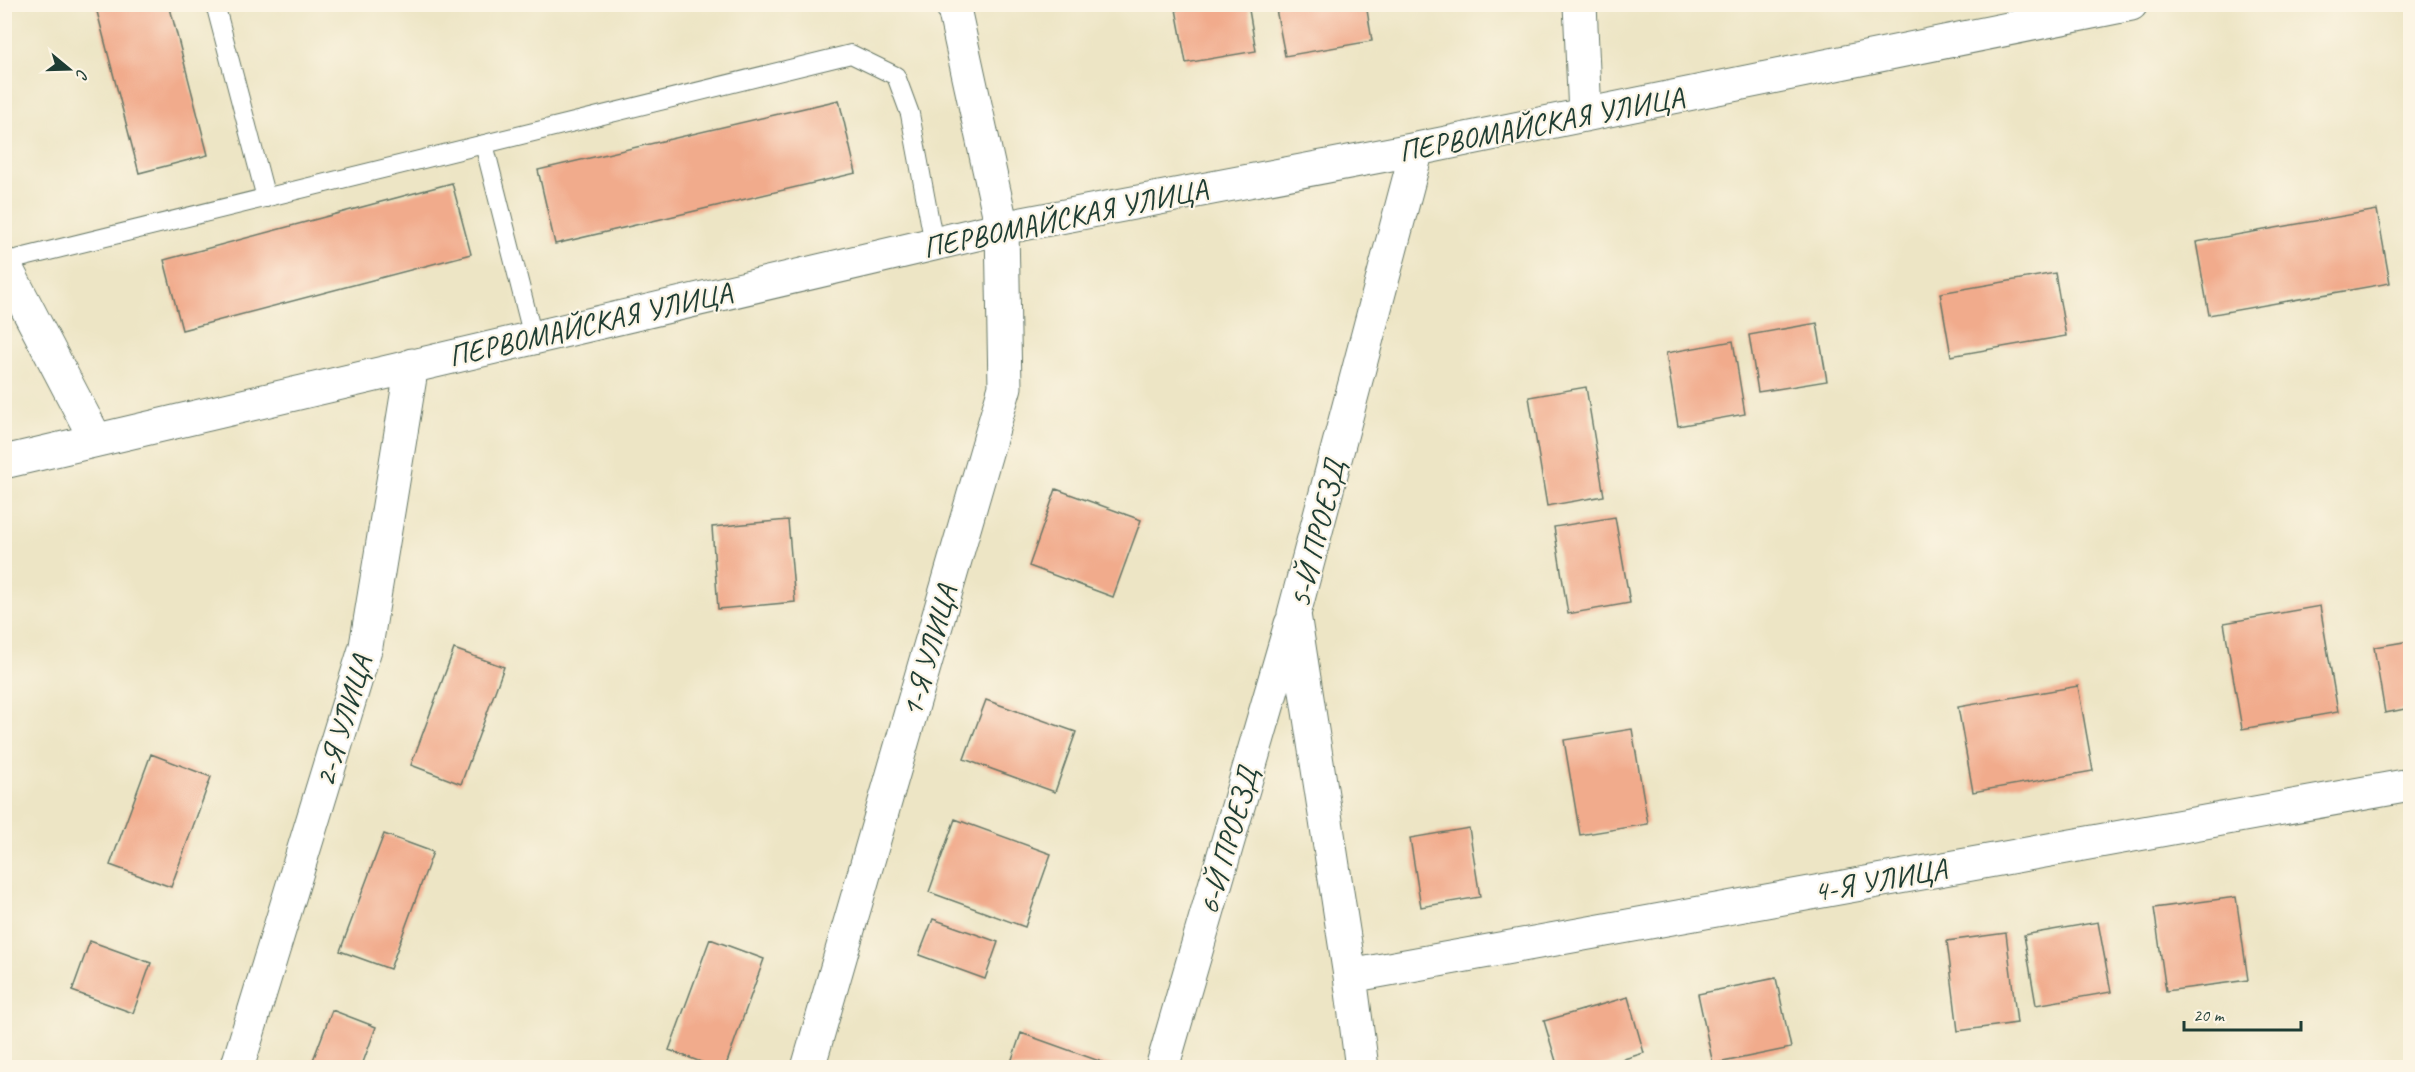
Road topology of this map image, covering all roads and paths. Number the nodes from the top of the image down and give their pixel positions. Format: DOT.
graph roads {
  1 [pos="215,4"];
  2 [pos="954,4"];
  3 [pos="1581,4"];
  4 [pos="2131,4"];
  5 [pos="1585,115"];
  6 [pos="484,144"];
  7 [pos="1417,149"];
  8 [pos="266,198"];
  9 [pos="1002,228"];
  10 [pos="934,244"];
  11 [pos="4,263"];
  12 [pos="533,337"];
  13 [pos="412,365"];
  14 [pos="96,441"];
  15 [pos="4,462"];
  16 [pos="1294,614"];
  17 [pos="2410,785"];
  18 [pos="1350,976"];
  19 [pos="237,1068"];
  20 [pos="808,1068"];
  21 [pos="1162,1068"];
  22 [pos="1362,1068"];
  1 -- 8 [label="lane"];
  2 -- 9 [label="street, 1-Я УЛИЦА"];
  3 -- 5 [label="street"];
  4 -- 5 [label="street, ПЕРВОМАЙСКАЯ УЛИЦА"];
  5 -- 7 [label="street, ПЕРВОМАЙСКАЯ УЛИЦА"];
  6 -- 8 [label="lane"];
  6 -- 10 [label="lane"];
  6 -- 12 [label="lane"];
  7 -- 9 [label="street, ПЕРВОМАЙСКАЯ УЛИЦА"];
  7 -- 16 [label="street, 5-Й ПРОЕЗД"];
  8 -- 11 [label="lane"];
  9 -- 10 [label="street, ПЕРВОМАЙСКАЯ УЛИЦА"];
  9 -- 20 [label="street, 1-Я УЛИЦА"];
  10 -- 12 [label="street, ПЕРВОМАЙСКАЯ УЛИЦА"];
  11 -- 14 [label="street"];
  12 -- 13 [label="street, ПЕРВОМАЙСКАЯ УЛИЦА"];
  13 -- 14 [label="street, ПЕРВОМАЙСКАЯ УЛИЦА"];
  13 -- 19 [label="street, 2-Я УЛИЦА"];
  14 -- 15 [label="street, ПЕРВОМАЙСКАЯ УЛИЦА"];
  16 -- 18 [label="street, 5-Й ПРОЕЗД"];
  16 -- 21 [label="street, 6-Й ПРОЕЗД"];
  17 -- 18 [label="street, 4-Я УЛИЦА"];
  18 -- 22 [label="street, 5-Й ПРОЕЗД"];
}
